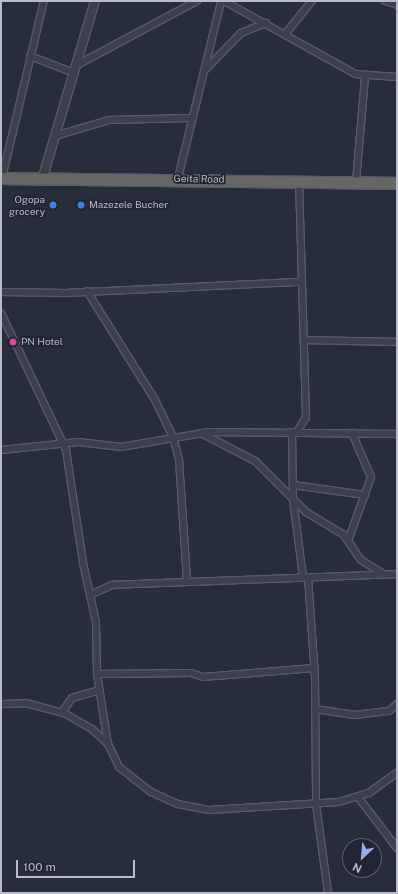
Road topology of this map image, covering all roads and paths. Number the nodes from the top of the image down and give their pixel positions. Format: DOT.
graph roads {
  1 [pos="44,1"];
  2 [pos="95,1"];
  3 [pos="196,1"];
  4 [pos="223,1"];
  5 [pos="312,1"];
  6 [pos="385,1"];
  7 [pos="397,5"];
  8 [pos="266,23"];
  9 [pos="286,33"];
  10 [pos="30,56"];
  11 [pos="77,65"];
  12 [pos="203,72"];
  13 [pos="74,73"];
  14 [pos="365,76"];
  15 [pos="397,77"];
  16 [pos="190,118"];
  17 [pos="55,136"];
  18 [pos="1,178"];
  19 [pos="178,178"];
  20 [pos="42,180"];
  21 [pos="299,181"];
  22 [pos="356,182"];
  23 [pos="397,183"];
  24 [pos="302,282"];
  25 [pos="87,291"];
  26 [pos="1,292"];
  27 [pos="1,313"];
  28 [pos="305,340"];
  29 [pos="397,342"];
  30 [pos="294,432"];
  31 [pos="201,433"];
  32 [pos="352,433"];
  33 [pos="397,434"];
  34 [pos="173,437"];
  35 [pos="64,444"];
  36 [pos="1,450"];
  37 [pos="293,485"];
  38 [pos="365,495"];
  39 [pos="293,499"];
  40 [pos="348,541"];
  41 [pos="386,574"];
  42 [pos="397,574"];
  43 [pos="305,577"];
  44 [pos="187,582"];
  45 [pos="92,594"];
  46 [pos="314,668"];
  47 [pos="97,674"];
  48 [pos="100,690"];
  49 [pos="1,704"];
  50 [pos="397,704"];
  51 [pos="316,709"];
  52 [pos="62,712"];
  53 [pos="108,744"];
  54 [pos="397,774"];
  55 [pos="358,798"];
  56 [pos="316,804"];
  57 [pos="397,848"];
  58 [pos="328,893"];
  1 -- 10 [label="street"];
  2 -- 11 [label="street"];
  3 -- 11 [label="street"];
  4 -- 8 [label="street"];
  4 -- 12 [label="street"];
  5 -- 9 [label="street"];
  6 -- 7 [label="street"];
  8 -- 9 [label="street"];
  8 -- 12 [label="street"];
  9 -- 14 [label="street"];
  10 -- 13 [label="street"];
  10 -- 18 [label="street"];
  11 -- 13 [label="street"];
  12 -- 16 [label="street"];
  13 -- 17 [label="street"];
  14 -- 15 [label="street"];
  14 -- 22 [label="street"];
  16 -- 17 [label="street"];
  16 -- 19 [label="street"];
  17 -- 20 [label="street"];
  18 -- 20 [label="highway, Geita Road"];
  19 -- 20 [label="highway, Geita Road"];
  19 -- 21 [label="highway, Geita Road"];
  21 -- 22 [label="highway, Geita Road"];
  21 -- 24 [label="street"];
  22 -- 23 [label="highway, Geita Road"];
  24 -- 25 [label="street"];
  24 -- 28 [label="street"];
  25 -- 26 [label="street"];
  25 -- 34 [label="street"];
  27 -- 35 [label="street"];
  28 -- 29 [label="street"];
  28 -- 30 [label="street"];
  30 -- 31 [label="street"];
  30 -- 32 [label="street"];
  30 -- 37 [label="street"];
  31 -- 34 [label="street"];
  31 -- 39 [label="street"];
  32 -- 33 [label="street"];
  32 -- 38 [label="street"];
  34 -- 35 [label="street"];
  34 -- 44 [label="street"];
  35 -- 36 [label="street"];
  35 -- 45 [label="street"];
  37 -- 38 [label="street"];
  37 -- 39 [label="street"];
  38 -- 40 [label="street"];
  39 -- 40 [label="street"];
  39 -- 43 [label="street"];
  40 -- 41 [label="street"];
  41 -- 42 [label="street"];
  41 -- 43 [label="street"];
  43 -- 44 [label="street"];
  43 -- 46 [label="street"];
  44 -- 45 [label="street"];
  45 -- 47 [label="street"];
  46 -- 47 [label="street"];
  46 -- 51 [label="street"];
  47 -- 48 [label="street"];
  48 -- 52 [label="street"];
  48 -- 53 [label="street"];
  49 -- 52 [label="street"];
  50 -- 51 [label="street"];
  51 -- 56 [label="street"];
  52 -- 53 [label="street"];
  53 -- 56 [label="street"];
  54 -- 55 [label="street"];
  55 -- 56 [label="street"];
  55 -- 57 [label="street"];
  56 -- 58 [label="street"];
}
